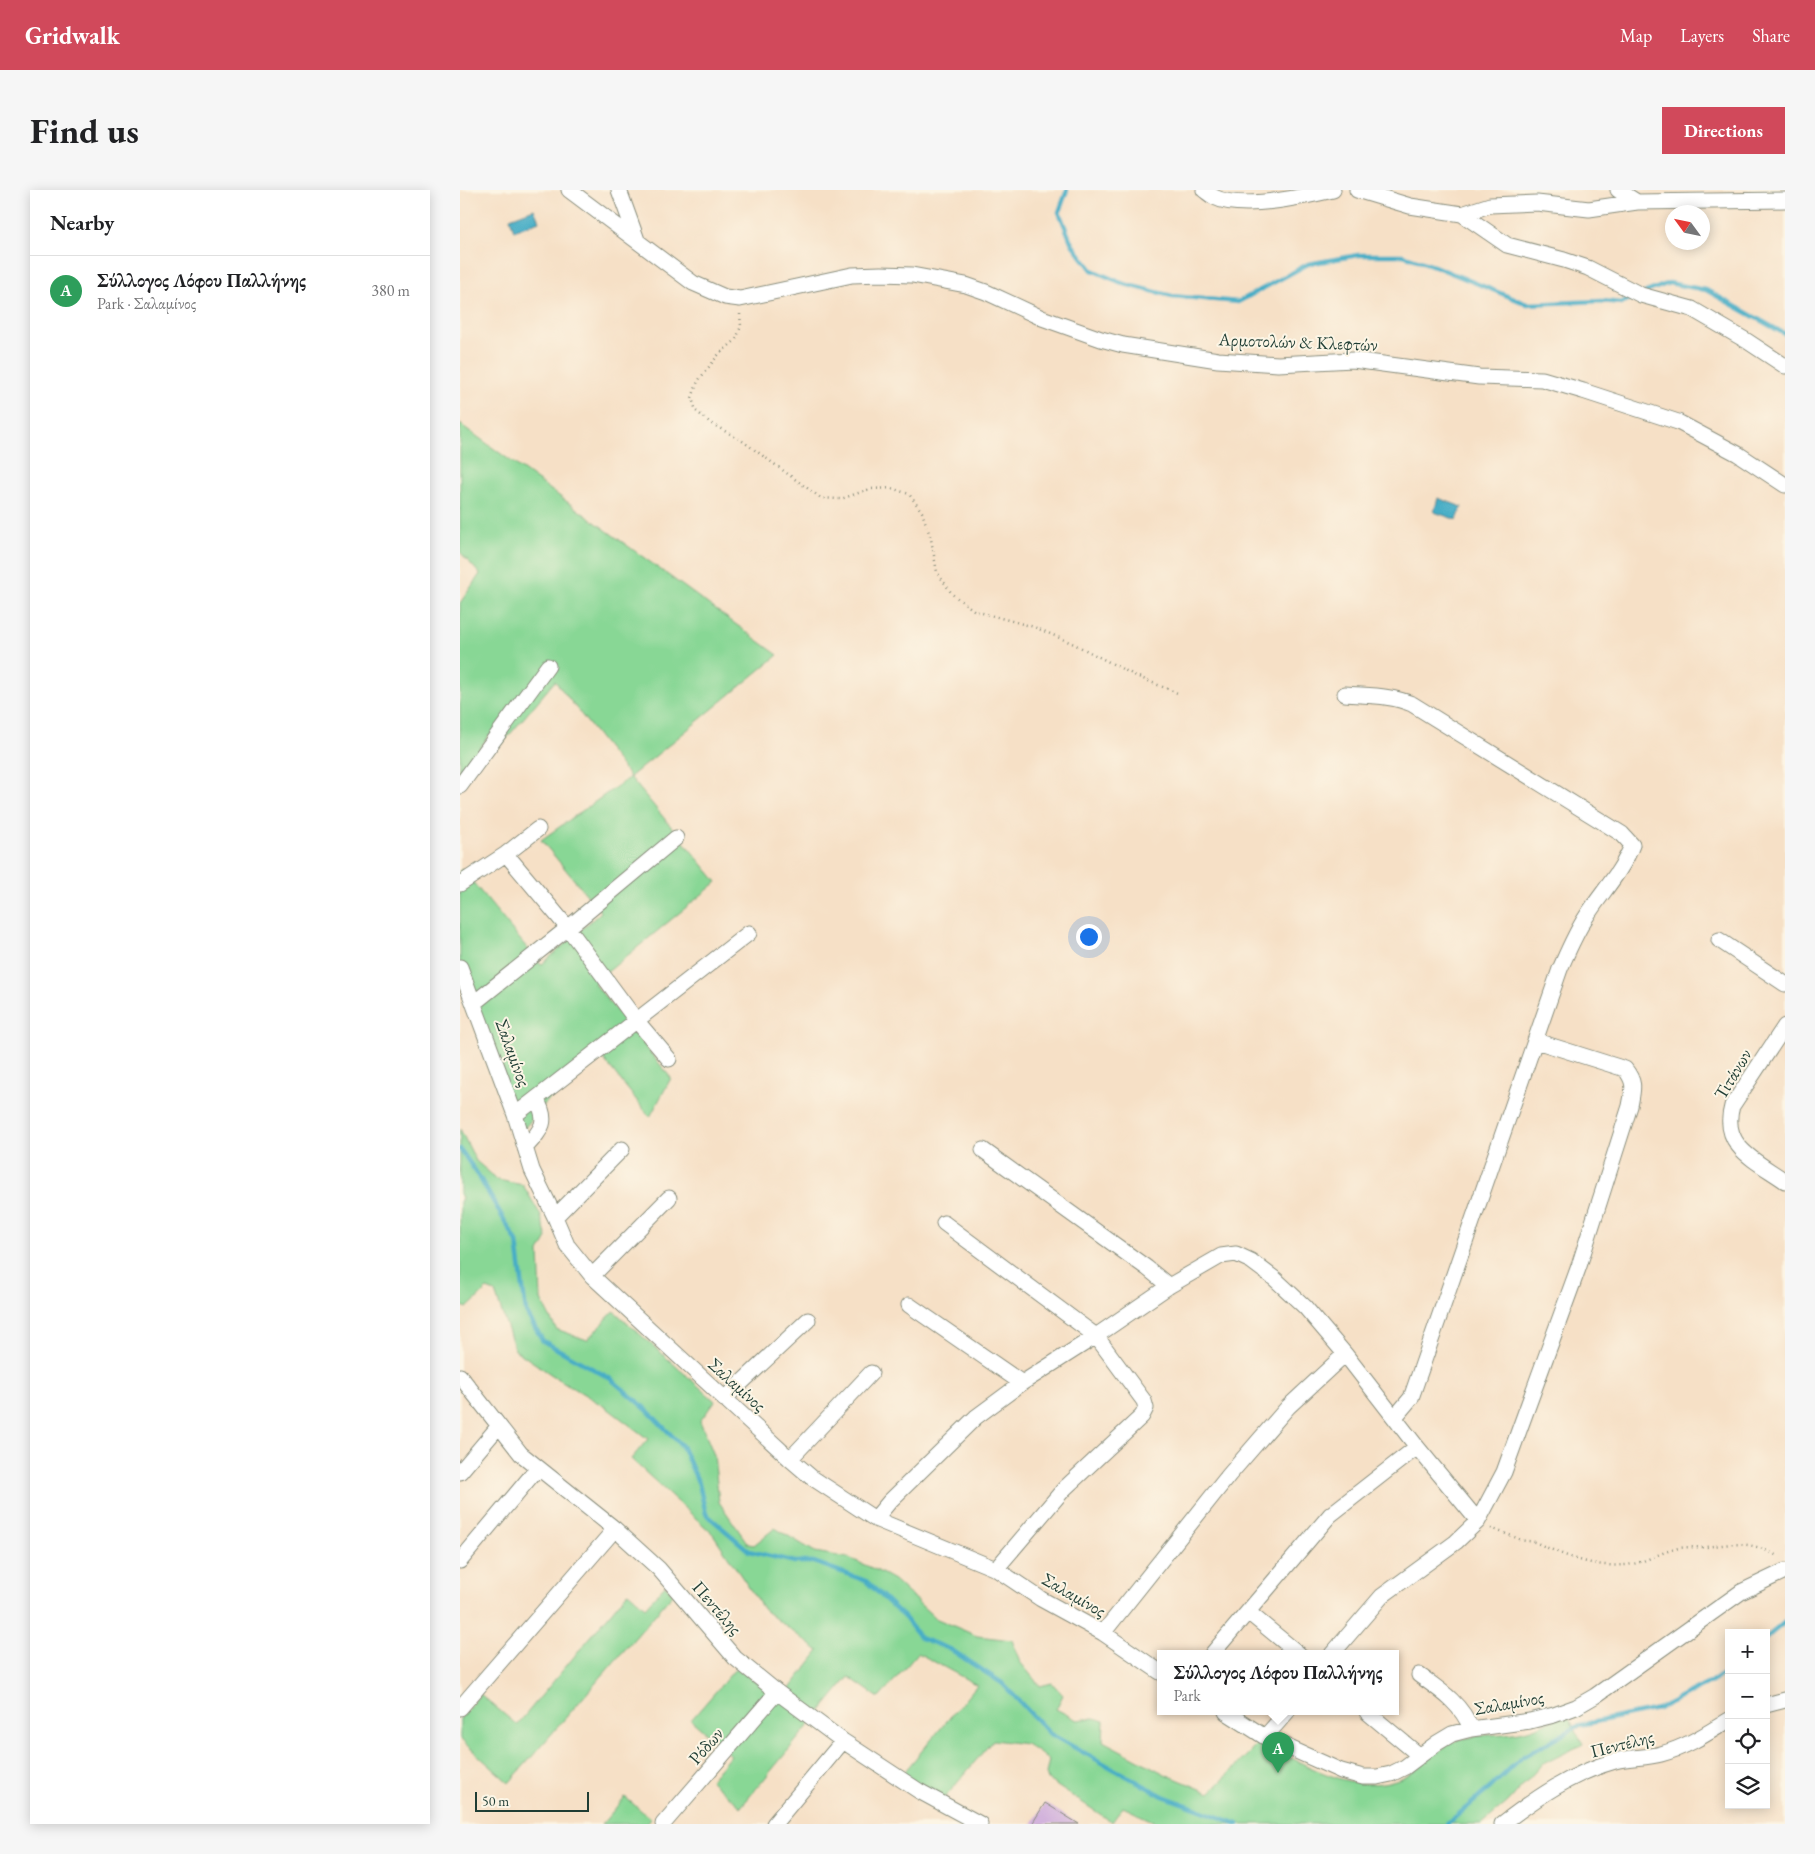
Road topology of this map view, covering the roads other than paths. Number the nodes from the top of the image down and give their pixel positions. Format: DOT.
graph roads {
  1 [pos="569,190"];
  2 [pos="619,190"];
  3 [pos="1204,190"];
  4 [pos="1333,190"];
  5 [pos="1357,190"];
  6 [pos="1618,190"];
  7 [pos="1721,195"];
  8 [pos="1785,200"];
  9 [pos="1638,202"];
  10 [pos="1462,214"];
  11 [pos="637,242"];
  12 [pos="1785,366"];
  13 [pos="1785,485"];
  14 [pos="548,666"];
  15 [pos="1345,694"];
  16 [pos="460,786"];
  17 [pos="538,829"];
  18 [pos="676,838"];
  19 [pos="506,854"];
  20 [pos="460,884"];
  21 [pos="568,928"];
  22 [pos="749,933"];
  23 [pos="1719,940"];
  24 [pos="460,967"];
  25 [pos="1785,984"];
  26 [pos="474,1003"];
  27 [pos="636,1020"];
  28 [pos="1785,1026"];
  29 [pos="1536,1041"];
  30 [pos="669,1059"];
  31 [pos="536,1099"];
  32 [pos="516,1115"];
  33 [pos="525,1148"];
  34 [pos="622,1150"];
  35 [pos="983,1150"];
  36 [pos="1785,1181"];
  37 [pos="669,1198"];
  38 [pos="555,1217"];
  39 [pos="944,1223"];
  40 [pos="592,1276"];
  41 [pos="1170,1286"];
  42 [pos="909,1304"];
  43 [pos="808,1320"];
  44 [pos="1096,1336"];
  45 [pos="1345,1354"];
  46 [pos="871,1373"];
  47 [pos="460,1376"];
  48 [pos="1022,1382"];
  49 [pos="724,1399"];
  50 [pos="1395,1417"];
  51 [pos="498,1426"];
  52 [pos="1417,1447"];
  53 [pos="790,1459"];
  54 [pos="537,1469"];
  55 [pos="460,1472"];
  56 [pos="874,1519"];
  57 [pos="1478,1521"];
  58 [pos="615,1529"];
  59 [pos="460,1561"];
  60 [pos="996,1569"];
  61 [pos="1785,1571"];
  62 [pos="1248,1612"];
  63 [pos="1103,1633"];
  64 [pos="1215,1650"];
  65 [pos="1294,1650"];
  66 [pos="1335,1650"];
  67 [pos="1157,1670"];
  68 [pos="1419,1675"];
  69 [pos="777,1692"];
  70 [pos="1785,1700"];
  71 [pos="1770,1704"];
  72 [pos="460,1708"];
  73 [pos="1231,1715"];
  74 [pos="1283,1715"];
  75 [pos="1371,1715"];
  76 [pos="1725,1723"];
  77 [pos="1471,1729"];
  78 [pos="1265,1737"];
  79 [pos="844,1742"];
  80 [pos="1420,1756"];
  81 [pos="663,1824"];
  82 [pos="774,1824"];
  83 [pos="980,1824"];
  84 [pos="1502,1824"];
  1 -- 11 [label="street, Αρμοτολών & Κλεφτών"];
  2 -- 11 [label="street"];
  3 -- 4 [label="street"];
  5 -- 10 [label="street"];
  6 -- 9 [label="street"];
  7 -- 8 [label="street"];
  7 -- 9 [label="street"];
  9 -- 10 [label="street"];
  10 -- 12 [label="street"];
  11 -- 13 [label="street, Αρμοτολών & Κλεφτών"];
  14 -- 16 [label="street"];
  15 -- 29 [label="street"];
  17 -- 19 [label="street"];
  18 -- 21 [label="street"];
  19 -- 20 [label="street"];
  19 -- 21 [label="street"];
  21 -- 26 [label="street"];
  21 -- 27 [label="street"];
  22 -- 27 [label="street"];
  23 -- 25 [label="street"];
  24 -- 26 [label="street, Σαλαμίνος"];
  26 -- 32 [label="street, Σαλαμίνος"];
  27 -- 30 [label="street"];
  27 -- 31 [label="street"];
  28 -- 36 [label="street, Τιτάνων"];
  29 -- 50 [label="street"];
  29 -- 57 [label="street"];
  31 -- 32 [label="street"];
  31 -- 33 [label="street"];
  32 -- 33 [label="street, Σαλαμίνος"];
  33 -- 38 [label="street, Σαλαμίνος"];
  34 -- 38 [label="street"];
  35 -- 41 [label="street"];
  37 -- 40 [label="street"];
  38 -- 40 [label="street, Σαλαμίνος"];
  39 -- 44 [label="street"];
  40 -- 49 [label="street, Σαλαμίνος"];
  41 -- 44 [label="street"];
  41 -- 45 [label="street"];
  42 -- 48 [label="street"];
  43 -- 49 [label="street"];
  44 -- 48 [label="street"];
  44 -- 60 [label="street"];
  45 -- 50 [label="street"];
  45 -- 63 [label="street"];
  46 -- 53 [label="street"];
  47 -- 51 [label="street, Πεντέλης"];
  48 -- 56 [label="street"];
  49 -- 53 [label="street, Σαλαμίνος"];
  50 -- 52 [label="street"];
  51 -- 54 [label="street, Πεντέλης"];
  51 -- 55 [label="street"];
  52 -- 57 [label="street"];
  52 -- 62 [label="street"];
  53 -- 56 [label="street, Σαλαμίνος"];
  54 -- 58 [label="street, Πεντέλης"];
  54 -- 59 [label="street"];
  56 -- 60 [label="street, Σαλαμίνος"];
  57 -- 66 [label="street"];
  58 -- 69 [label="street, Πεντέλης"];
  58 -- 72 [label="street"];
  60 -- 63 [label="street, Σαλαμίνος"];
  61 -- 77 [label="street, Σαλαμίνος"];
  62 -- 64 [label="street"];
  62 -- 65 [label="street"];
  63 -- 67 [label="street, Σαλαμίνος"];
  68 -- 77 [label="street"];
  69 -- 79 [label="street, Πεντέλης"];
  69 -- 81 [label="street, Ρόδων"];
  70 -- 71 [label="street"];
  73 -- 78 [label="street, Σαλαμίνος"];
  74 -- 78 [label="street"];
  75 -- 80 [label="street"];
  76 -- 84 [label="street, Πεντέλης"];
  77 -- 80 [label="street, Σαλαμίνος"];
  78 -- 80 [label="street, Σαλαμίνος"];
  79 -- 82 [label="street"];
  79 -- 83 [label="street, Πεντέλης"];
}
